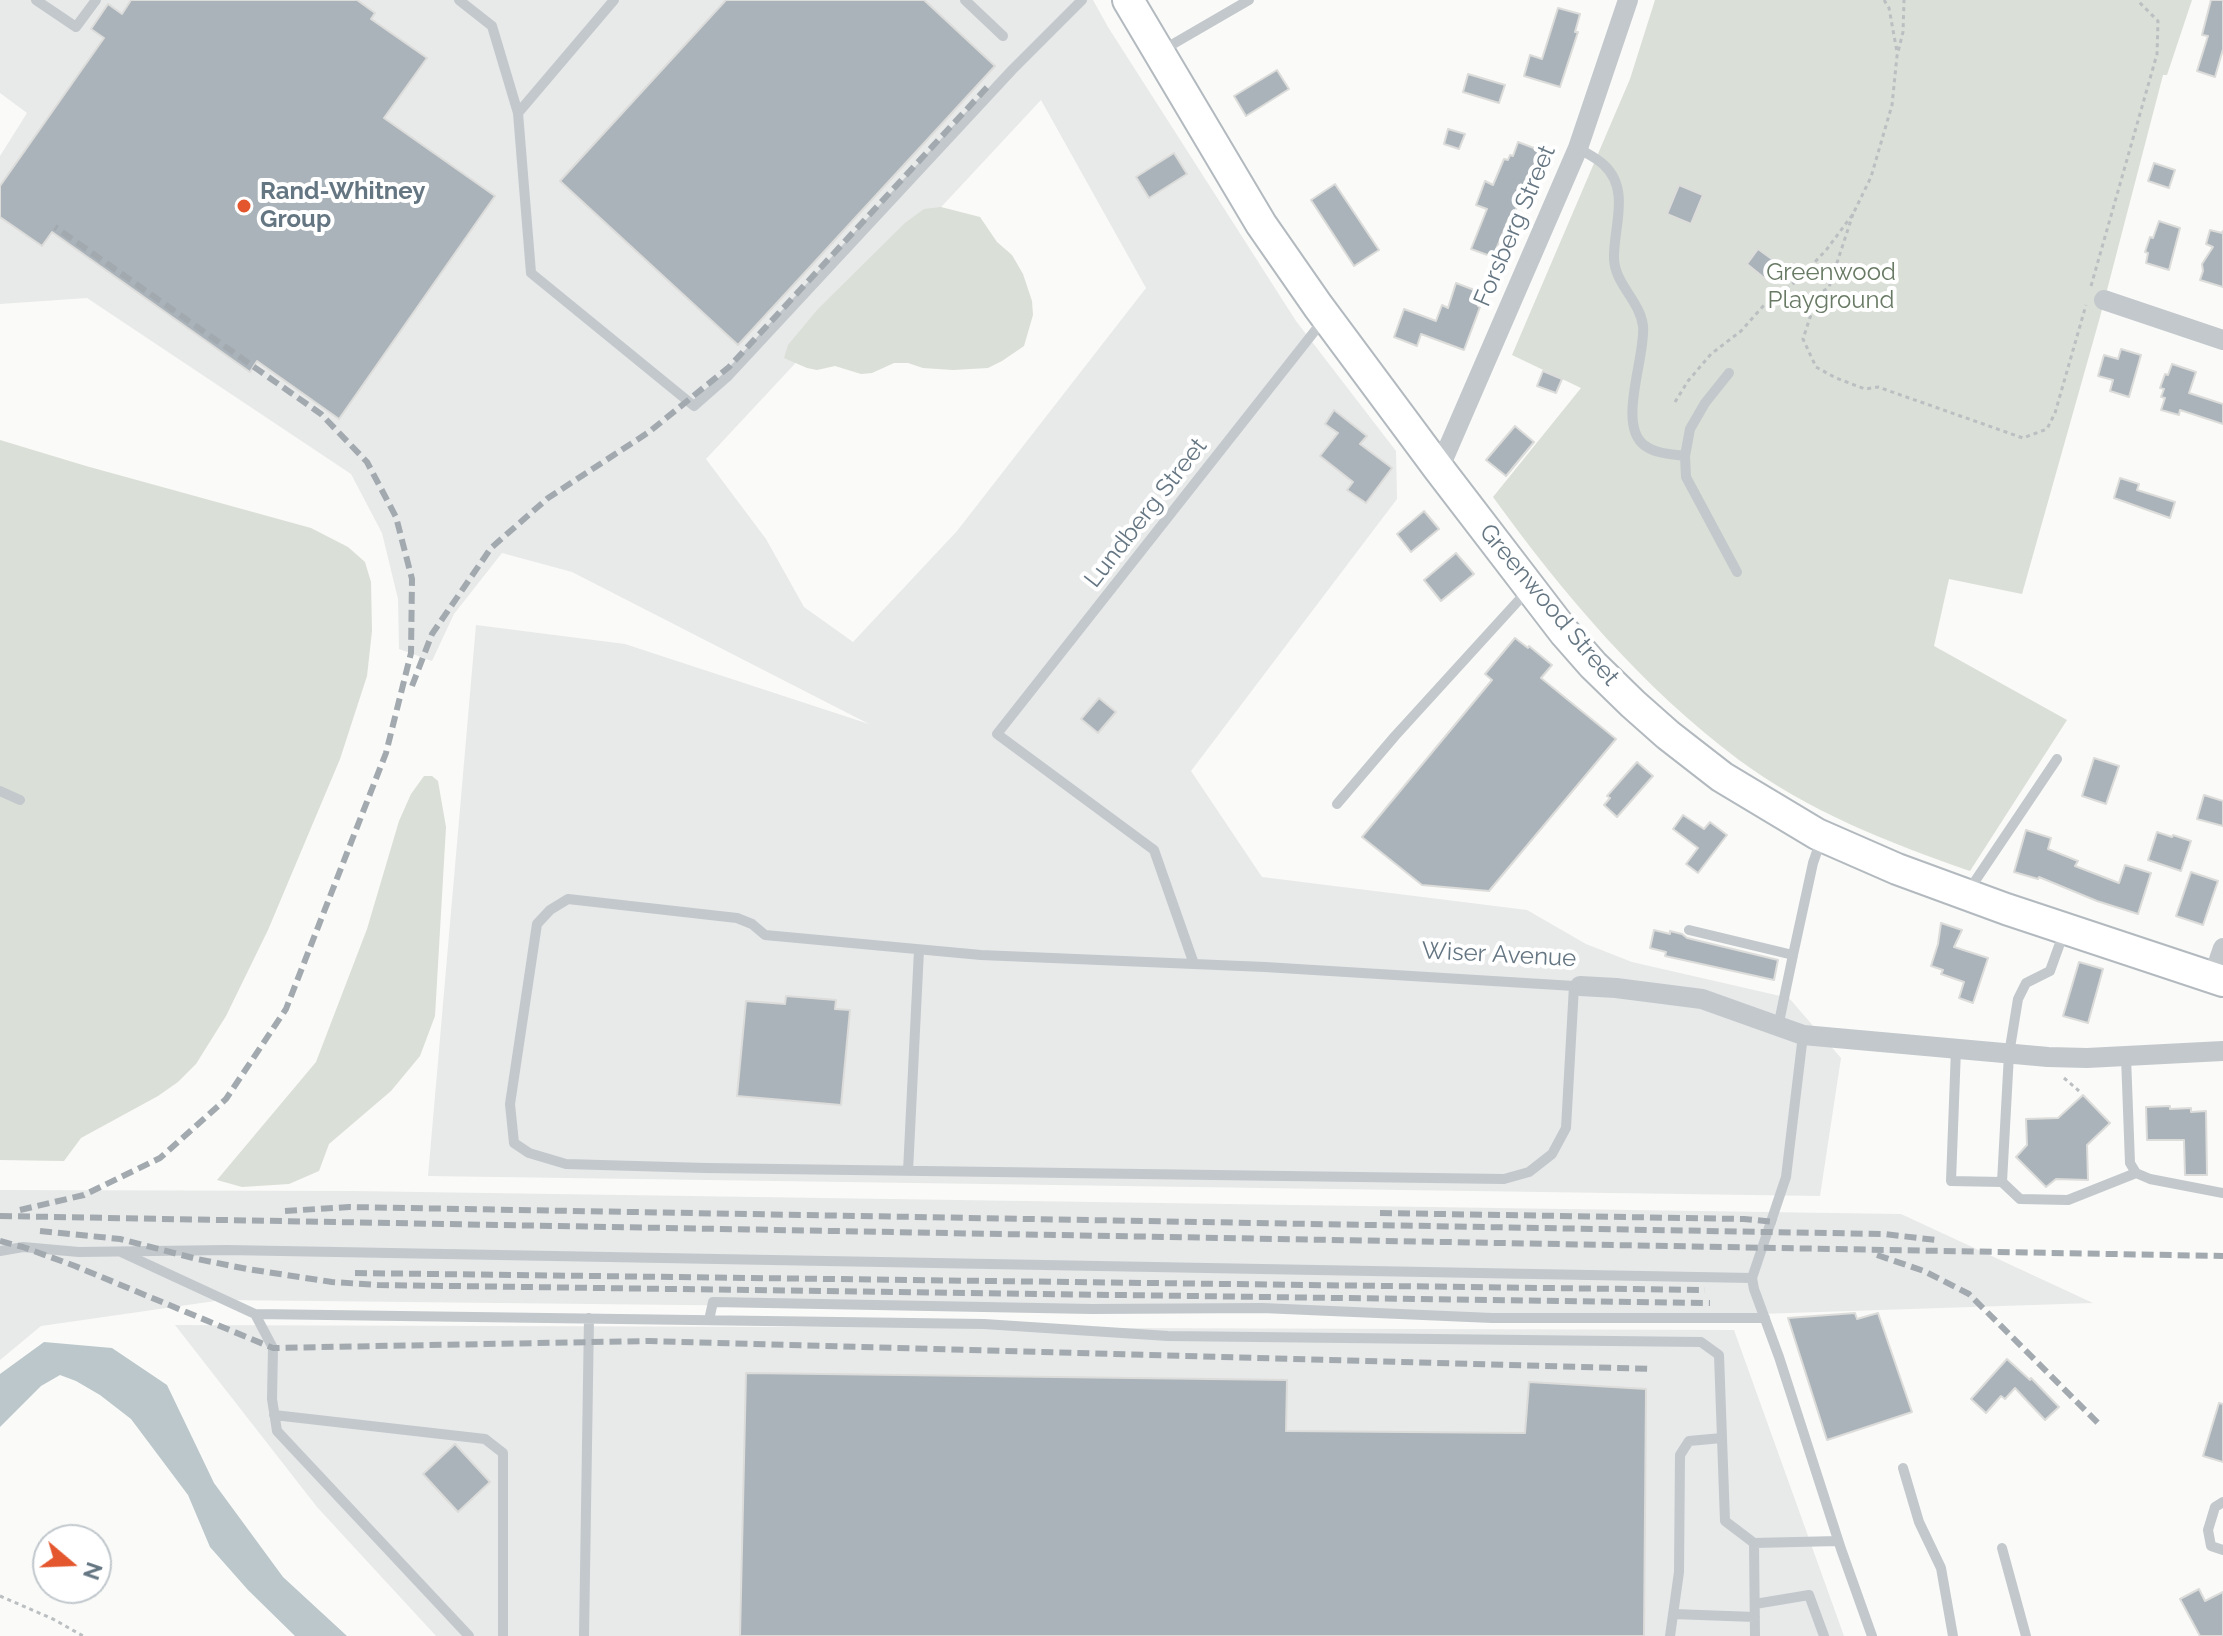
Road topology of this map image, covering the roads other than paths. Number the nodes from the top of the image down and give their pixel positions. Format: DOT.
graph roads {
  1 [pos="36,0"];
  2 [pos="96,0"];
  3 [pos="459,0"];
  4 [pos="614,0"];
  5 [pos="965,0"];
  6 [pos="1082,0"];
  7 [pos="1128,0"];
  8 [pos="1249,0"];
  9 [pos="1628,0"];
  10 [pos="1003,36"];
  11 [pos="1159,52"];
  12 [pos="518,113"];
  13 [pos="1578,148"];
  14 [pos="2104,300"];
  15 [pos="1326,317"];
  16 [pos="2223,340"];
  17 [pos="1729,373"];
  18 [pos="1685,456"];
  19 [pos="1439,469"];
  20 [pos="1737,572"];
  21 [pos="1531,588"];
  22 [pos="2057,759"];
  23 [pos="0,791"];
  24 [pos="20,800"];
  25 [pos="1337,804"];
  26 [pos="1822,836"];
  27 [pos="1967,894"];
  28 [pos="2065,928"];
  29 [pos="1689,930"];
  30 [pos="2223,948"];
  31 [pos="919,950"];
  32 [pos="1793,955"];
  33 [pos="1194,964"];
  34 [pos="2218,979"];
  35 [pos="1577,986"];
  36 [pos="1778,1027"];
  37 [pos="1803,1035"];
  38 [pos="1956,1049"];
  39 [pos="2223,1051"];
  40 [pos="2009,1054"];
  41 [pos="2126,1057"];
  42 [pos="908,1171"];
  43 [pos="2136,1173"];
  44 [pos="2002,1182"];
  45 [pos="2223,1193"];
  46 [pos="0,1251"];
  47 [pos="121,1252"];
  48 [pos="1752,1278"];
  49 [pos="255,1314"];
  50 [pos="589,1318"];
  51 [pos="1765,1318"];
  52 [pos="709,1320"];
  53 [pos="274,1415"];
  54 [pos="1722,1438"];
  55 [pos="1903,1468"];
  56 [pos="2223,1502"];
  57 [pos="1838,1541"];
  58 [pos="1754,1543"];
  59 [pos="2002,1548"];
  60 [pos="2223,1550"];
  61 [pos="1755,1604"];
  62 [pos="1673,1614"];
  63 [pos="1755,1617"];
  64 [pos="469,1636"];
  65 [pos="503,1636"];
  66 [pos="584,1636"];
  67 [pos="1670,1636"];
  68 [pos="1755,1636"];
  69 [pos="1824,1636"];
  70 [pos="1872,1636"];
  71 [pos="1953,1636"];
  72 [pos="2026,1636"];
  1 -- 2 [label="lane"];
  3 -- 12 [label="lane"];
  4 -- 12 [label="lane"];
  5 -- 10 [label="lane"];
  6 -- 12 [label="lane"];
  7 -- 11 [label="main road, Greenwood Street"];
  8 -- 11 [label="lane"];
  9 -- 13 [label="street, Forsberg Street"];
  11 -- 15 [label="main road, Greenwood Street"];
  13 -- 18 [label="lane"];
  13 -- 19 [label="street, Forsberg Street"];
  14 -- 16 [label="street"];
  15 -- 19 [label="main road, Greenwood Street"];
  15 -- 33 [label="lane, Lundberg Street"];
  17 -- 18 [label="lane"];
  18 -- 20 [label="lane"];
  19 -- 21 [label="main road, Greenwood Street"];
  21 -- 25 [label="lane"];
  21 -- 26 [label="main road, Greenwood Street"];
  22 -- 27 [label="lane"];
  23 -- 24 [label="lane"];
  26 -- 27 [label="main road, Greenwood Street"];
  26 -- 32 [label="lane"];
  27 -- 28 [label="main road, Greenwood Street"];
  28 -- 34 [label="main road, Greenwood Street"];
  28 -- 40 [label="lane"];
  29 -- 32 [label="lane"];
  30 -- 34 [label="street"];
  31 -- 33 [label="lane, Wiser Avenue"];
  31 -- 42 [label="lane"];
  31 -- 42 [label="lane, Wiser Avenue"];
  32 -- 36 [label="lane"];
  33 -- 35 [label="lane, Wiser Avenue"];
  35 -- 36 [label="street, Wiser Avenue"];
  35 -- 42 [label="lane"];
  36 -- 37 [label="street, Wiser Avenue"];
  37 -- 38 [label="street, Wiser Avenue"];
  37 -- 48 [label="lane"];
  38 -- 40 [label="street, Wiser Avenue"];
  38 -- 44 [label="lane"];
  39 -- 41 [label="street, Wiser Avenue"];
  40 -- 41 [label="street, Wiser Avenue"];
  40 -- 44 [label="lane"];
  41 -- 43 [label="lane"];
  43 -- 44 [label="lane"];
  43 -- 45 [label="lane"];
  46 -- 47 [label="lane"];
  47 -- 48 [label="lane"];
  47 -- 49 [label="lane"];
  48 -- 51 [label="lane"];
  49 -- 50 [label="lane"];
  49 -- 53 [label="lane"];
  50 -- 52 [label="lane"];
  50 -- 66 [label="lane"];
  51 -- 52 [label="lane"];
  51 -- 57 [label="lane"];
  52 -- 54 [label="lane"];
  53 -- 64 [label="lane"];
  53 -- 65 [label="lane"];
  54 -- 58 [label="lane"];
  54 -- 62 [label="lane"];
  55 -- 71 [label="lane"];
  56 -- 60 [label="lane"];
  57 -- 58 [label="lane"];
  57 -- 70 [label="lane"];
  58 -- 61 [label="lane"];
  59 -- 72 [label="lane"];
  61 -- 63 [label="lane"];
  61 -- 69 [label="lane"];
  62 -- 63 [label="lane"];
  62 -- 67 [label="lane"];
  63 -- 68 [label="lane"];
}
